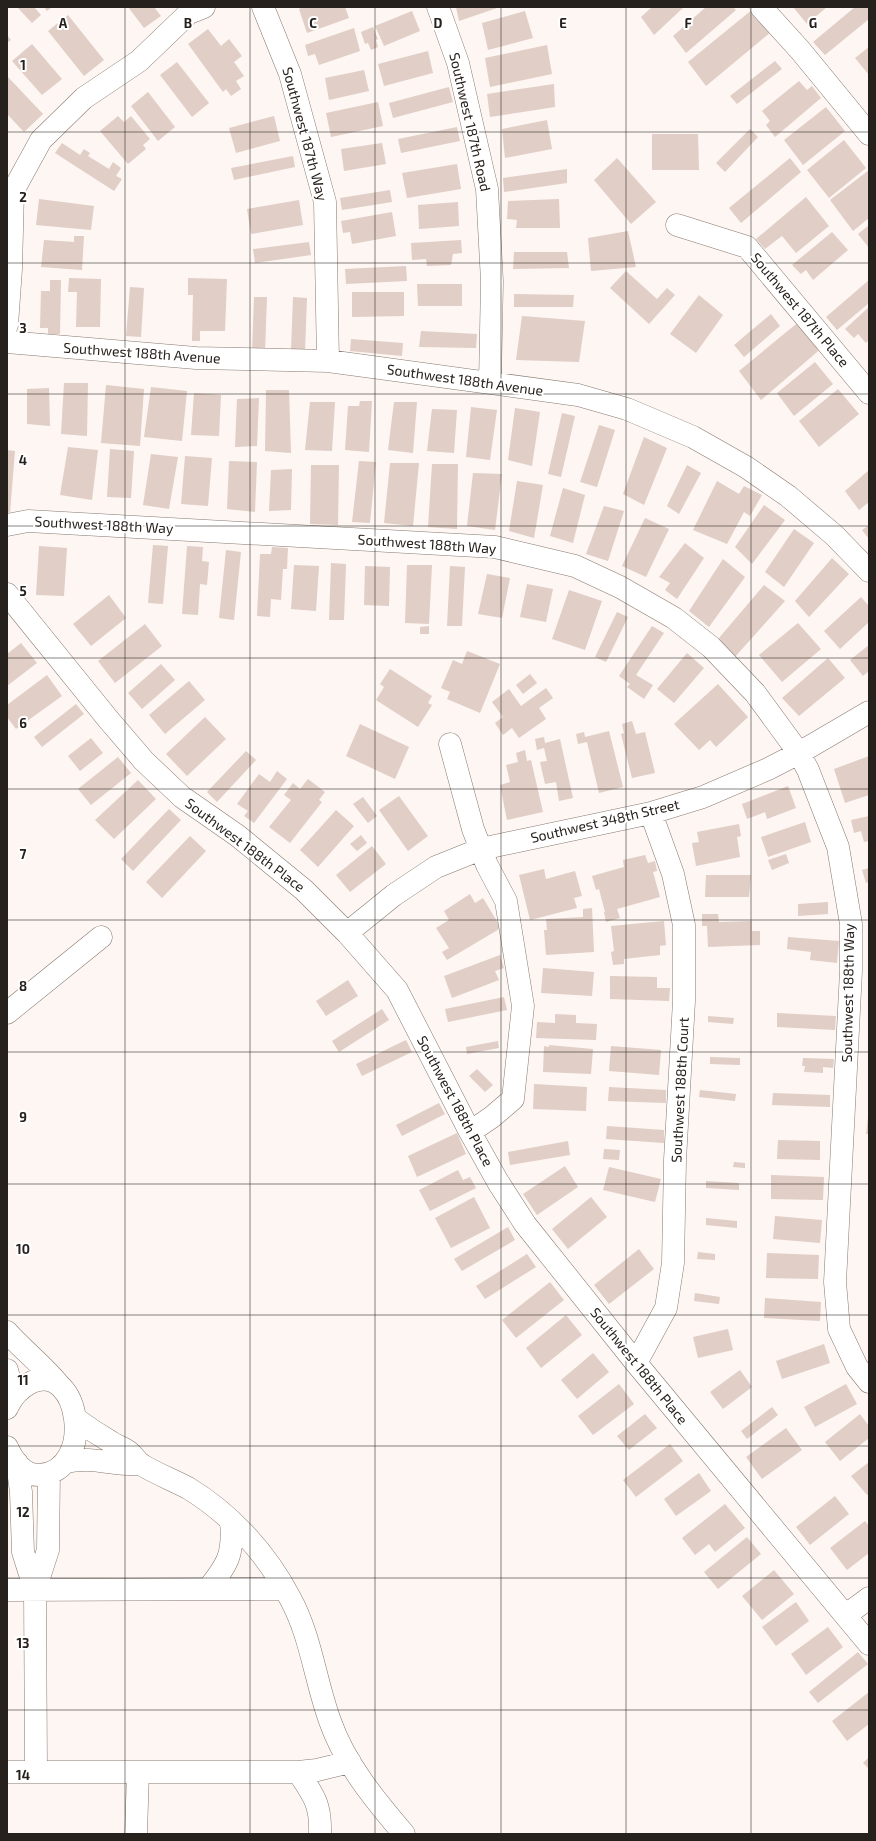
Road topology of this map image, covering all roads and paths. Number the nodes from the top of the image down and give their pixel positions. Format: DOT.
graph roads {
  1 [pos="204,7"];
  2 [pos="263,7"];
  3 [pos="438,7"];
  4 [pos="761,7"];
  5 [pos="869,134"];
  6 [pos="677,225"];
  7 [pos="7,325"];
  8 [pos="7,342"];
  9 [pos="328,361"];
  10 [pos="490,383"];
  11 [pos="869,393"];
  12 [pos="7,525"];
  13 [pos="869,571"];
  14 [pos="7,594"];
  15 [pos="869,712"];
  16 [pos="450,744"];
  17 [pos="799,753"];
  18 [pos="651,813"];
  19 [pos="481,849"];
  20 [pos="347,933"];
  21 [pos="101,937"];
  22 [pos="7,1013"];
  23 [pos="470,1132"];
  24 [pos="7,1332"];
  25 [pos="636,1363"];
  26 [pos="7,1370"];
  27 [pos="869,1382"];
  28 [pos="60,1387"];
  29 [pos="10,1402"];
  30 [pos="76,1419"];
  31 [pos="11,1457"];
  32 [pos="141,1464"];
  33 [pos="57,1468"];
  34 [pos="231,1521"];
  35 [pos="208,1589"];
  36 [pos="285,1589"];
  37 [pos="7,1590"];
  38 [pos="35,1590"];
  39 [pos="869,1598"];
  40 [pos="846,1615"];
  41 [pos="869,1644"];
  42 [pos="350,1762"];
  43 [pos="7,1772"];
  44 [pos="36,1772"];
  45 [pos="138,1772"];
  46 [pos="298,1772"];
  47 [pos="136,1834"];
  48 [pos="320,1834"];
  49 [pos="404,1834"];
  1 -- 7 [label="street"];
  2 -- 9 [label="street, Southwest 187th Way"];
  3 -- 10 [label="street, Southwest 187th Road"];
  4 -- 5 [label="street"];
  6 -- 11 [label="street, Southwest 187th Place"];
  8 -- 9 [label="street, Southwest 188th Avenue"];
  9 -- 10 [label="street, Southwest 188th Avenue"];
  10 -- 13 [label="street, Southwest 188th Avenue"];
  12 -- 17 [label="street, Southwest 188th Way"];
  14 -- 20 [label="street, Southwest 188th Place"];
  15 -- 17 [label="street, Southwest 348th Street"];
  16 -- 19 [label="street"];
  17 -- 18 [label="street, Southwest 348th Street"];
  17 -- 27 [label="street, Southwest 188th Way"];
  18 -- 19 [label="street, Southwest 348th Street"];
  18 -- 25 [label="street, Southwest 188th Court"];
  19 -- 20 [label="street, Southwest 348th Street"];
  19 -- 23 [label="street"];
  20 -- 23 [label="street, Southwest 188th Place"];
  21 -- 22 [label="street"];
  23 -- 25 [label="street, Southwest 188th Place"];
  24 -- 28 [label="street"];
  25 -- 40 [label="street, Southwest 188th Place"];
  26 -- 29 [label="street"];
  28 -- 29 [label="street"];
  28 -- 30 [label="street"];
  30 -- 32 [label="street"];
  30 -- 33 [label="street"];
  31 -- 33 [label="street"];
  31 -- 38 [label="street"];
  32 -- 33 [label="street"];
  32 -- 34 [label="street"];
  33 -- 38 [label="street"];
  34 -- 35 [label="street"];
  34 -- 36 [label="street"];
  35 -- 36 [label="street"];
  35 -- 38 [label="street"];
  36 -- 42 [label="street"];
  37 -- 38 [label="street"];
  38 -- 44 [label="street"];
  39 -- 40 [label="street"];
  40 -- 41 [label="street, Southwest 188th Place"];
  42 -- 46 [label="street"];
  42 -- 49 [label="street"];
  43 -- 44 [label="street"];
  44 -- 45 [label="street"];
  45 -- 46 [label="street"];
  45 -- 47 [label="street"];
  46 -- 48 [label="street"];
}
